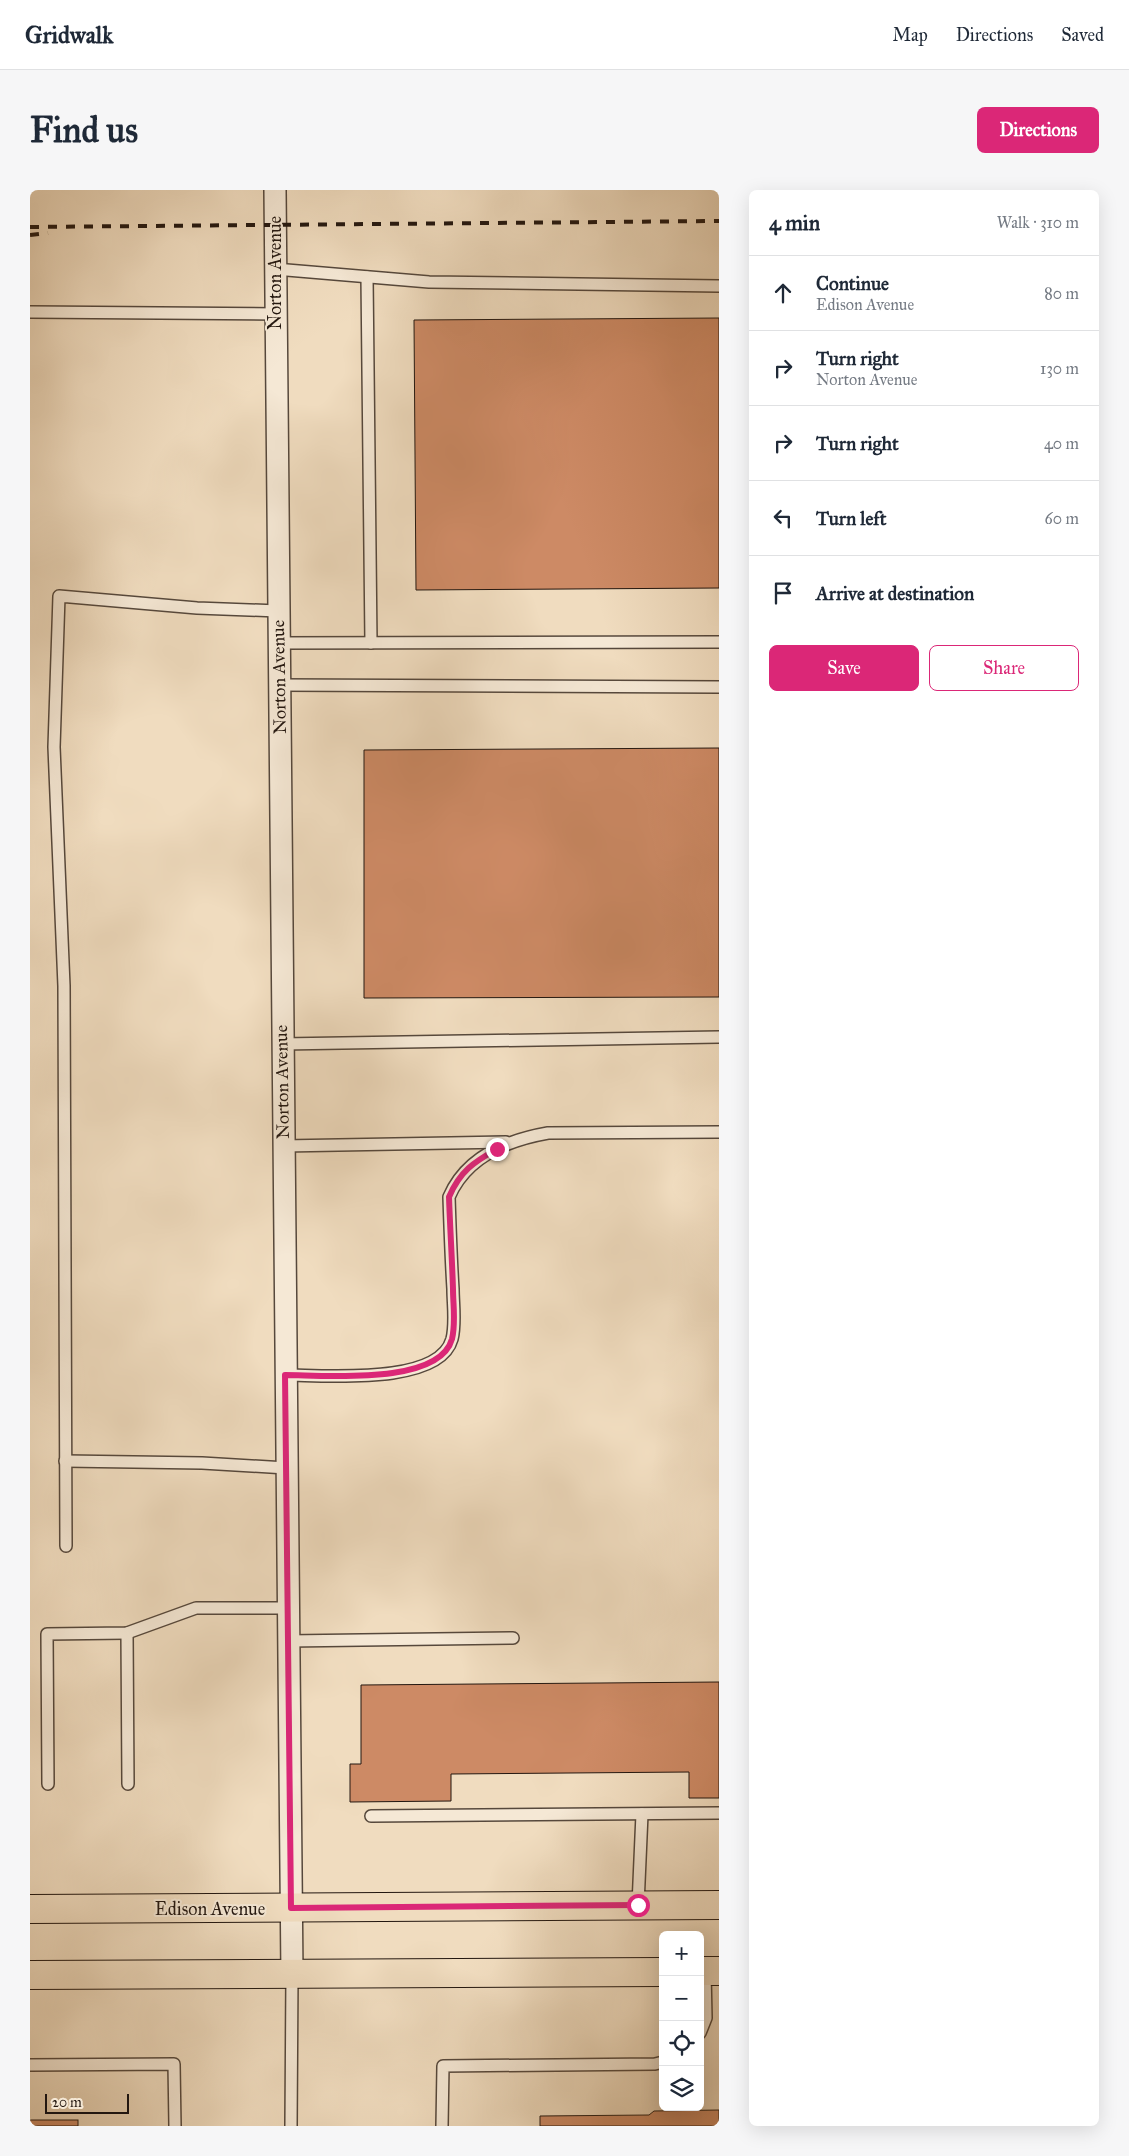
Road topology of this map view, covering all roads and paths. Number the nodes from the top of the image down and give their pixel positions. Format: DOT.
graph roads {
  1 [pos="275,190"];
  2 [pos="275,269"];
  3 [pos="367,278"];
  4 [pos="719,286"];
  5 [pos="30,312"];
  6 [pos="276,314"];
  7 [pos="278,611"];
  8 [pos="719,642"];
  9 [pos="279,643"];
  10 [pos="371,643"];
  11 [pos="279,684"];
  12 [pos="719,687"];
  13 [pos="719,1037"];
  14 [pos="282,1044"];
  15 [pos="719,1132"];
  16 [pos="516,1142"];
  17 [pos="283,1146"];
  18 [pos="285,1375"];
  19 [pos="65,1461"];
  20 [pos="286,1468"];
  21 [pos="66,1546"];
  22 [pos="288,1608"];
  23 [pos="127,1633"];
  24 [pos="513,1638"];
  25 [pos="288,1641"];
  26 [pos="48,1784"];
  27 [pos="128,1784"];
  28 [pos="719,1813"];
  29 [pos="642,1814"];
  30 [pos="371,1816"];
  31 [pos="638,1905"];
  32 [pos="719,1905"];
  33 [pos="291,1908"];
  34 [pos="30,1909"];
  35 [pos="708,1971"];
  36 [pos="659,1972"];
  37 [pos="30,1975"];
  38 [pos="292,1975"];
  39 [pos="704,2023"];
  40 [pos="659,2063"];
  41 [pos="30,2065"];
  42 [pos="293,2125"];
  43 [pos="175,2126"];
  44 [pos="442,2126"];
  1 -- 2 [label="street, Norton Avenue"];
  2 -- 3 [label="lane"];
  2 -- 6 [label="street, Norton Avenue"];
  3 -- 4 [label="lane"];
  3 -- 10 [label="lane"];
  5 -- 6 [label="lane"];
  6 -- 7 [label="street, Norton Avenue"];
  7 -- 9 [label="street, Norton Avenue"];
  7 -- 19 [label="lane"];
  8 -- 10 [label="lane"];
  9 -- 10 [label="lane"];
  9 -- 11 [label="street, Norton Avenue"];
  11 -- 12 [label="lane"];
  11 -- 14 [label="street, Norton Avenue"];
  13 -- 14 [label="lane"];
  14 -- 17 [label="street, Norton Avenue"];
  15 -- 16 [label="lane"];
  16 -- 17 [label="lane"];
  16 -- 18 [label="lane"];
  17 -- 18 [label="street, Norton Avenue"];
  18 -- 20 [label="street, Norton Avenue"];
  19 -- 20 [label="lane"];
  19 -- 21 [label="lane"];
  20 -- 22 [label="street, Norton Avenue"];
  22 -- 23 [label="lane"];
  22 -- 25 [label="street, Norton Avenue"];
  23 -- 26 [label="lane"];
  23 -- 27 [label="lane"];
  24 -- 25 [label="lane"];
  25 -- 33 [label="street, Norton Avenue"];
  28 -- 29 [label="lane"];
  29 -- 30 [label="lane"];
  29 -- 31 [label="lane"];
  31 -- 32 [label="main road, Edison Avenue"];
  31 -- 33 [label="main road, Edison Avenue"];
  33 -- 34 [label="main road, Edison Avenue"];
  33 -- 38 [label="street, Norton Avenue"];
  35 -- 39 [label="lane"];
  36 -- 38 [label="main road"];
  37 -- 38 [label="main road"];
  38 -- 42 [label="lane"];
  40 -- 44 [label="lane"];
  41 -- 43 [label="lane"];
}
